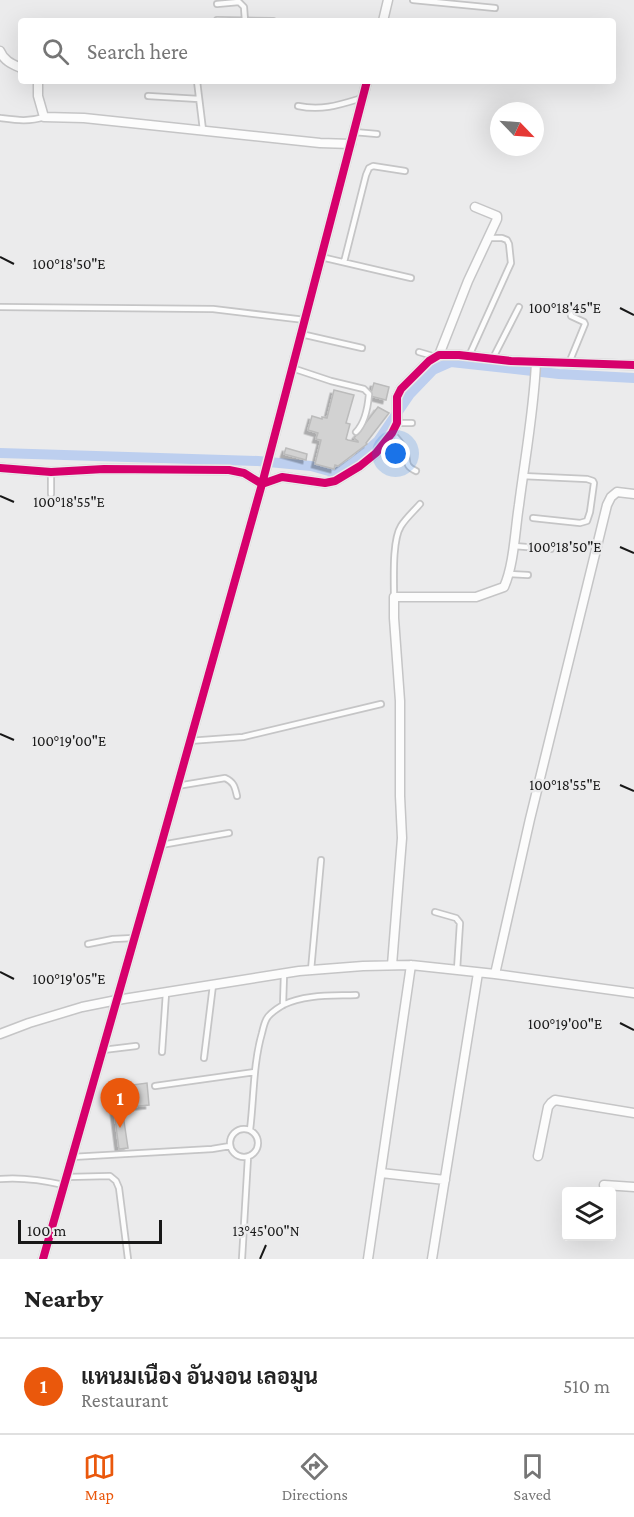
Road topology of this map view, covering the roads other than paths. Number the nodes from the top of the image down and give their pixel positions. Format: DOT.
graph roads {
  1 [pos="388,0"];
  2 [pos="413,0"];
  3 [pos="217,4"];
  4 [pos="495,8"];
  5 [pos="245,18"];
  6 [pos="384,18"];
  7 [pos="0,51"];
  8 [pos="18,67"];
  9 [pos="38,84"];
  10 [pos="197,84"];
  11 [pos="366,84"];
  12 [pos="148,96"];
  13 [pos="362,98"];
  14 [pos="199,99"];
  15 [pos="298,106"];
  16 [pos="0,117"];
  17 [pos="44,117"];
  18 [pos="203,130"];
  19 [pos="354,132"];
  20 [pos="377,134"];
  21 [pos="351,144"];
  22 [pos="405,171"];
  23 [pos="475,207"];
  24 [pos="488,238"];
  25 [pos="321,257"];
  26 [pos="344,262"];
  27 [pos="411,278"];
  28 [pos="569,306"];
  29 [pos="0,307"];
  30 [pos="519,307"];
  31 [pos="305,320"];
  32 [pos="301,334"];
  33 [pos="362,348"];
  34 [pos="419,352"];
  35 [pos="437,356"];
  36 [pos="469,356"];
  37 [pos="493,359"];
  38 [pos="569,363"];
  39 [pos="536,365"];
  40 [pos="634,365"];
  41 [pos="292,368"];
  42 [pos="397,419"];
  43 [pos="412,423"];
  44 [pos="356,432"];
  45 [pos="392,433"];
  46 [pos="0,468"];
  47 [pos="416,471"];
  48 [pos="51,472"];
  49 [pos="522,476"];
  50 [pos="262,483"];
  51 [pos="634,494"];
  52 [pos="51,495"];
  53 [pos="420,504"];
  54 [pos="533,518"];
  55 [pos="513,546"];
  56 [pos="550,549"];
  57 [pos="509,574"];
  58 [pos="528,575"];
  59 [pos="394,597"];
  60 [pos="381,704"];
  61 [pos="189,741"];
  62 [pos="177,786"];
  63 [pos="237,796"];
  64 [pos="229,833"];
  65 [pos="161,845"];
  66 [pos="321,860"];
  67 [pos="435,912"];
  68 [pos="134,938"];
  69 [pos="88,944"];
  70 [pos="411,964"];
  71 [pos="392,965"];
  72 [pos="311,970"];
  73 [pos="457,970"];
  74 [pos="478,973"];
  75 [pos="284,974"];
  76 [pos="495,974"];
  77 [pos="213,985"];
  78 [pos="166,993"];
  79 [pos="634,993"];
  80 [pos="356,996"];
  81 [pos="117,1000"];
  82 [pos="283,1005"];
  83 [pos="0,1034"];
  84 [pos="136,1046"];
  85 [pos="103,1050"];
  86 [pos="162,1052"];
  87 [pos="204,1058"];
  88 [pos="255,1072"];
  89 [pos="155,1086"];
  90 [pos="634,1113"];
  91 [pos="250,1130"];
  92 [pos="230,1146"];
  93 [pos="538,1156"];
  94 [pos="72,1157"];
  95 [pos="248,1157"];
  96 [pos="381,1173"];
  97 [pos="0,1179"];
  98 [pos="445,1180"];
  99 [pos="66,1181"];
  100 [pos="604,1185"];
  101 [pos="634,1187"];
  102 [pos="43,1259"];
  103 [pos="128,1259"];
  104 [pos="242,1259"];
  105 [pos="368,1259"];
  106 [pos="432,1259"];
  1 -- 6 [label="street"];
  2 -- 4 [label="lane"];
  3 -- 5 [label="lane"];
  7 -- 8 [label="street"];
  9 -- 17 [label="street"];
  10 -- 14 [label="lane"];
  11 -- 13 [label="street"];
  12 -- 14 [label="lane"];
  13 -- 15 [label="lane"];
  13 -- 19 [label="street"];
  14 -- 18 [label="lane"];
  16 -- 17 [label="lane"];
  17 -- 18 [label="street"];
  18 -- 21 [label="street"];
  19 -- 20 [label="lane"];
  19 -- 21 [label="street"];
  21 -- 25 [label="street"];
  22 -- 26 [label="lane"];
  23 -- 24 [label="street"];
  24 -- 35 [label="street"];
  24 -- 36 [label="lane"];
  25 -- 26 [label="lane"];
  25 -- 31 [label="street"];
  26 -- 27 [label="lane"];
  28 -- 38 [label="lane"];
  29 -- 31 [label="lane"];
  30 -- 37 [label="lane"];
  31 -- 32 [label="street"];
  32 -- 33 [label="lane"];
  32 -- 41 [label="street"];
  34 -- 35 [label="lane"];
  35 -- 36 [label="street"];
  35 -- 42 [label="street"];
  36 -- 37 [label="street"];
  37 -- 39 [label="street"];
  38 -- 39 [label="street"];
  38 -- 40 [label="street"];
  39 -- 49 [label="street"];
  41 -- 44 [label="lane"];
  41 -- 50 [label="street"];
  42 -- 43 [label="lane"];
  42 -- 45 [label="street"];
  45 -- 47 [label="lane"];
  45 -- 50 [label="street"];
  46 -- 48 [label="street"];
  48 -- 50 [label="street"];
  48 -- 52 [label="lane"];
  49 -- 54 [label="lane"];
  49 -- 55 [label="street"];
  50 -- 61 [label="street"];
  51 -- 76 [label="street"];
  53 -- 59 [label="lane"];
  55 -- 56 [label="lane"];
  55 -- 57 [label="street"];
  57 -- 58 [label="lane"];
  57 -- 59 [label="street"];
  59 -- 71 [label="street"];
  60 -- 61 [label="lane"];
  61 -- 62 [label="street"];
  62 -- 63 [label="lane"];
  62 -- 65 [label="street"];
  64 -- 65 [label="lane"];
  65 -- 68 [label="street"];
  66 -- 72 [label="lane"];
  67 -- 73 [label="lane"];
  68 -- 69 [label="lane"];
  68 -- 81 [label="street"];
  70 -- 71 [label="street"];
  70 -- 73 [label="street"];
  70 -- 96 [label="street"];
  71 -- 72 [label="street"];
  72 -- 75 [label="street"];
  73 -- 74 [label="street"];
  74 -- 76 [label="street"];
  74 -- 98 [label="street"];
  75 -- 77 [label="street"];
  75 -- 82 [label="lane"];
  76 -- 79 [label="street"];
  77 -- 78 [label="street"];
  77 -- 87 [label="lane"];
  78 -- 81 [label="street"];
  78 -- 86 [label="lane"];
  80 -- 82 [label="lane"];
  81 -- 83 [label="street"];
  81 -- 85 [label="street"];
  82 -- 88 [label="lane"];
  84 -- 85 [label="lane"];
  85 -- 94 [label="street"];
  88 -- 89 [label="lane"];
  88 -- 91 [label="lane"];
  90 -- 93 [label="street"];
  91 -- 92 [label="lane"];
  91 -- 95 [label="lane"];
  92 -- 94 [label="lane"];
  92 -- 95 [label="lane"];
  94 -- 99 [label="street"];
  95 -- 104 [label="lane"];
  96 -- 98 [label="street"];
  96 -- 105 [label="street"];
  97 -- 99 [label="lane"];
  98 -- 106 [label="street"];
  99 -- 102 [label="street"];
  99 -- 103 [label="lane"];
  100 -- 101 [label="street"];
}
